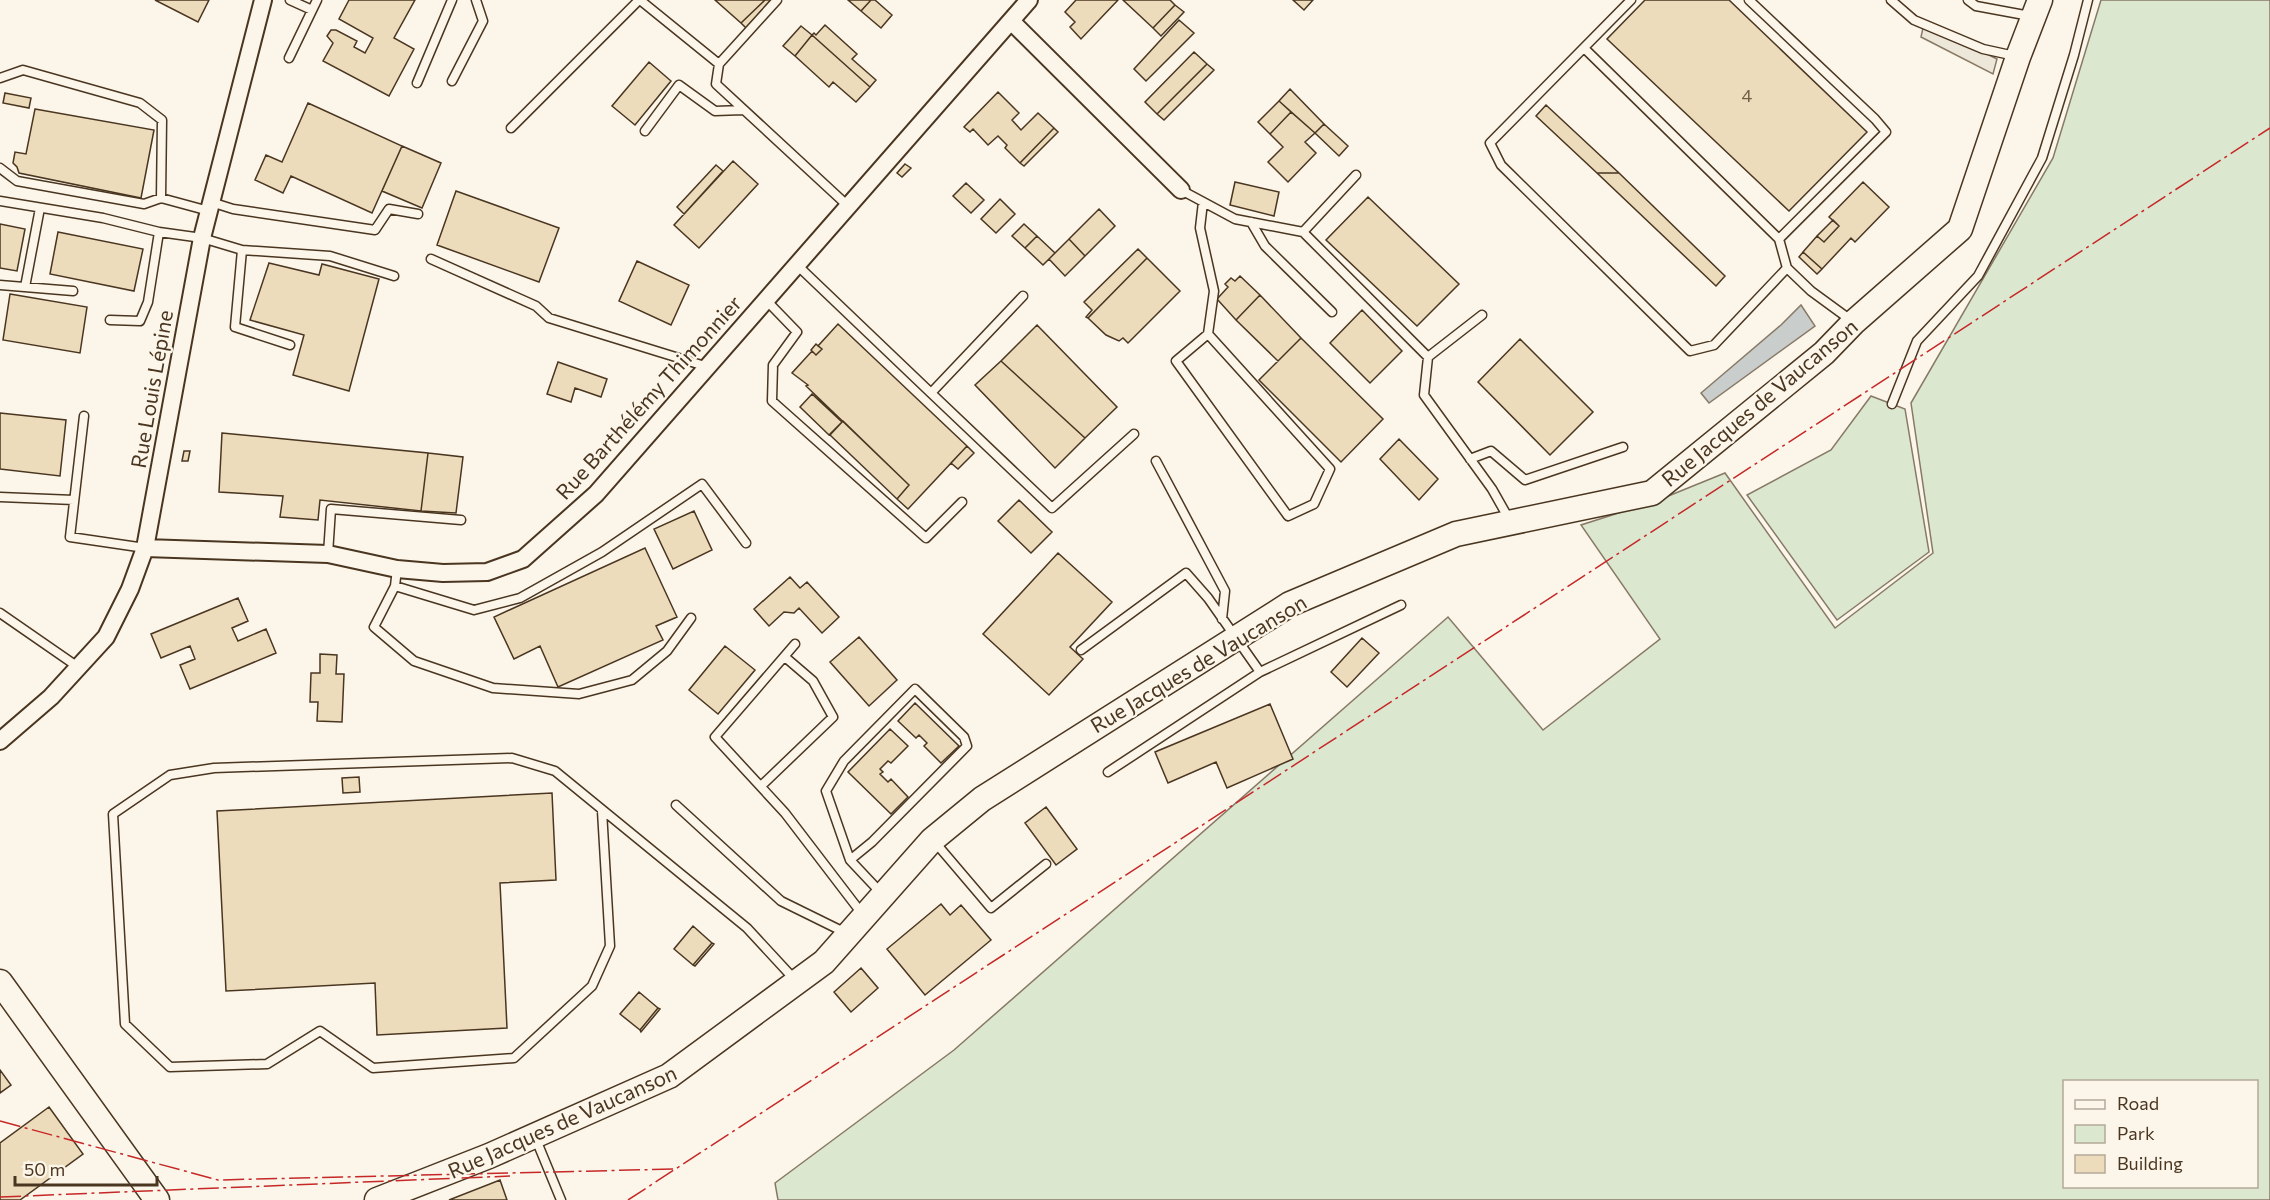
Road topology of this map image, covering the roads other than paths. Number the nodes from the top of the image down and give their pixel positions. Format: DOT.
graph roads {
  1 [pos="263,0"];
  2 [pos="290,0"];
  3 [pos="317,0"];
  4 [pos="452,0"];
  5 [pos="476,0"];
  6 [pos="640,0"];
  7 [pos="777,0"];
  8 [pos="1029,0"];
  9 [pos="1631,0"];
  10 [pos="1749,0"];
  11 [pos="1891,0"];
  12 [pos="1968,0"];
  13 [pos="2088,0"];
  14 [pos="2037,8"];
  15 [pos="312,10"];
  16 [pos="1011,21"];
  17 [pos="1584,48"];
  18 [pos="2018,57"];
  19 [pos="289,58"];
  20 [pos="719,64"];
  21 [pos="0,78"];
  22 [pos="452,81"];
  23 [pos="417,83"];
  24 [pos="743,110"];
  25 [pos="511,128"];
  26 [pos="645,131"];
  27 [pos="0,168"];
  28 [pos="1356,175"];
  29 [pos="1181,190"];
  30 [pos="161,198"];
  31 [pos="0,201"];
  32 [pos="1203,202"];
  33 [pos="210,206"];
  34 [pos="40,207"];
  35 [pos="848,207"];
  36 [pos="418,214"];
  37 [pos="1251,222"];
  38 [pos="159,232"];
  39 [pos="1303,232"];
  40 [pos="202,238"];
  41 [pos="1779,239"];
  42 [pos="242,250"];
  43 [pos="431,259"];
  44 [pos="797,266"];
  45 [pos="1787,268"];
  46 [pos="394,276"];
  47 [pos="0,285"];
  48 [pos="24,287"];
  49 [pos="73,291"];
  50 [pos="1023,296"];
  51 [pos="766,300"];
  52 [pos="1332,312"];
  53 [pos="1482,315"];
  54 [pos="110,320"];
  55 [pos="1854,322"];
  56 [pos="1208,334"];
  57 [pos="290,345"];
  58 [pos="1428,357"];
  59 [pos="708,367"];
  60 [pos="931,393"];
  61 [pos="1892,404"];
  62 [pos="84,416"];
  63 [pos="1134,434"];
  64 [pos="1623,447"];
  65 [pos="1470,459"];
  66 [pos="1156,461"];
  67 [pos="0,497"];
  68 [pos="74,500"];
  69 [pos="962,502"];
  70 [pos="461,520"];
  71 [pos="1510,522"];
  72 [pos="746,543"];
  73 [pos="145,548"];
  74 [pos="328,554"];
  75 [pos="397,569"];
  76 [pos="395,586"];
  77 [pos="1401,605"];
  78 [pos="0,613"];
  79 [pos="691,618"];
  80 [pos="1229,629"];
  81 [pos="795,644"];
  82 [pos="1081,650"];
  83 [pos="784,657"];
  84 [pos="78,668"];
  85 [pos="1260,672"];
  86 [pos="0,741"];
  87 [pos="1108,772"];
  88 [pos="761,786"];
  89 [pos="676,805"];
  90 [pos="602,811"];
  91 [pos="932,840"];
  92 [pos="850,860"];
  93 [pos="1046,864"];
  94 [pos="882,895"];
  95 [pos="856,925"];
  96 [pos="798,982"];
  97 [pos="3,992"];
  98 [pos="534,1136"];
  99 [pos="407,1194"];
  100 [pos="157,1200"];
  101 [pos="377,1200"];
  102 [pos="561,1200"];
  1 -- 33 [label="street, Rue Louis Lépine"];
  2 -- 15 [label="lane"];
  3 -- 15 [label="lane"];
  4 -- 23 [label="lane"];
  5 -- 22 [label="lane"];
  6 -- 20 [label="lane"];
  6 -- 25 [label="lane"];
  7 -- 20 [label="lane"];
  8 -- 16 [label="street, Rue Barthélémy Thimonnier"];
  9 -- 17 [label="lane"];
  10 -- 41 [label="lane"];
  11 -- 18 [label="lane"];
  12 -- 14 [label="lane"];
  13 -- 61 [label="lane"];
  14 -- 18 [label="street, Rue Jacques de Vaucanson"];
  15 -- 19 [label="lane"];
  16 -- 29 [label="street"];
  16 -- 35 [label="street, Rue Barthélémy Thimonnier"];
  17 -- 41 [label="lane"];
  17 -- 45 [label="lane"];
  18 -- 55 [label="street, Rue Jacques de Vaucanson"];
  20 -- 24 [label="lane"];
  21 -- 30 [label="lane"];
  24 -- 26 [label="lane"];
  24 -- 35 [label="lane"];
  27 -- 30 [label="lane"];
  28 -- 39 [label="lane"];
  29 -- 32 [label="lane"];
  30 -- 33 [label="lane"];
  31 -- 34 [label="lane"];
  32 -- 37 [label="lane"];
  32 -- 56 [label="lane"];
  33 -- 36 [label="lane"];
  33 -- 40 [label="street, Rue Louis Lépine"];
  34 -- 38 [label="lane"];
  34 -- 48 [label="lane"];
  35 -- 44 [label="street, Rue Barthélémy Thimonnier"];
  37 -- 39 [label="lane"];
  37 -- 52 [label="lane"];
  38 -- 40 [label="lane"];
  38 -- 54 [label="lane"];
  39 -- 58 [label="lane"];
  40 -- 42 [label="lane"];
  40 -- 73 [label="street, Rue Louis Lépine"];
  41 -- 45 [label="lane"];
  42 -- 46 [label="lane"];
  42 -- 57 [label="lane"];
  43 -- 59 [label="lane"];
  44 -- 51 [label="street, Rue Barthélémy Thimonnier"];
  44 -- 60 [label="lane"];
  45 -- 55 [label="lane"];
  47 -- 48 [label="lane"];
  48 -- 49 [label="lane"];
  50 -- 60 [label="lane"];
  51 -- 59 [label="street, Rue Barthélémy Thimonnier"];
  51 -- 69 [label="lane"];
  53 -- 58 [label="lane"];
  55 -- 71 [label="street, Rue Jacques de Vaucanson"];
  56 -- 56 [label="lane"];
  58 -- 65 [label="lane"];
  59 -- 75 [label="street, Rue Barthélémy Thimonnier"];
  60 -- 63 [label="lane"];
  62 -- 68 [label="lane"];
  64 -- 65 [label="lane"];
  65 -- 71 [label="lane"];
  66 -- 80 [label="lane"];
  67 -- 68 [label="lane"];
  68 -- 73 [label="lane"];
  70 -- 74 [label="lane"];
  71 -- 80 [label="street, Rue Jacques de Vaucanson"];
  72 -- 76 [label="lane"];
  73 -- 74 [label="street, Rue Barthélémy Thimonnier"];
  73 -- 84 [label="street, Rue Louis Lépine"];
  74 -- 75 [label="street, Rue Barthélémy Thimonnier"];
  75 -- 76 [label="lane"];
  76 -- 79 [label="lane"];
  77 -- 85 [label="lane"];
  78 -- 84 [label="lane"];
  80 -- 82 [label="lane"];
  80 -- 85 [label="lane"];
  80 -- 91 [label="street, Rue Jacques de Vaucanson"];
  81 -- 83 [label="lane"];
  83 -- 88 [label="lane"];
  83 -- 88 [label="lane"];
  84 -- 86 [label="street, Rue Louis Lépine"];
  85 -- 87 [label="lane"];
  88 -- 95 [label="lane"];
  89 -- 95 [label="lane"];
  90 -- 90 [label="lane"];
  90 -- 96 [label="lane"];
  91 -- 93 [label="lane"];
  91 -- 94 [label="street, Rue Jacques de Vaucanson"];
  92 -- 92 [label="lane"];
  92 -- 94 [label="lane"];
  94 -- 95 [label="street, Rue Jacques de Vaucanson"];
  95 -- 96 [label="street, Rue Jacques de Vaucanson"];
  96 -- 98 [label="street, Rue Jacques de Vaucanson"];
  97 -- 100 [label="street"];
  98 -- 99 [label="street, Rue Jacques de Vaucanson"];
  98 -- 102 [label="lane"];
  99 -- 101 [label="street, Rue Jacques de Vaucanson"];
}
